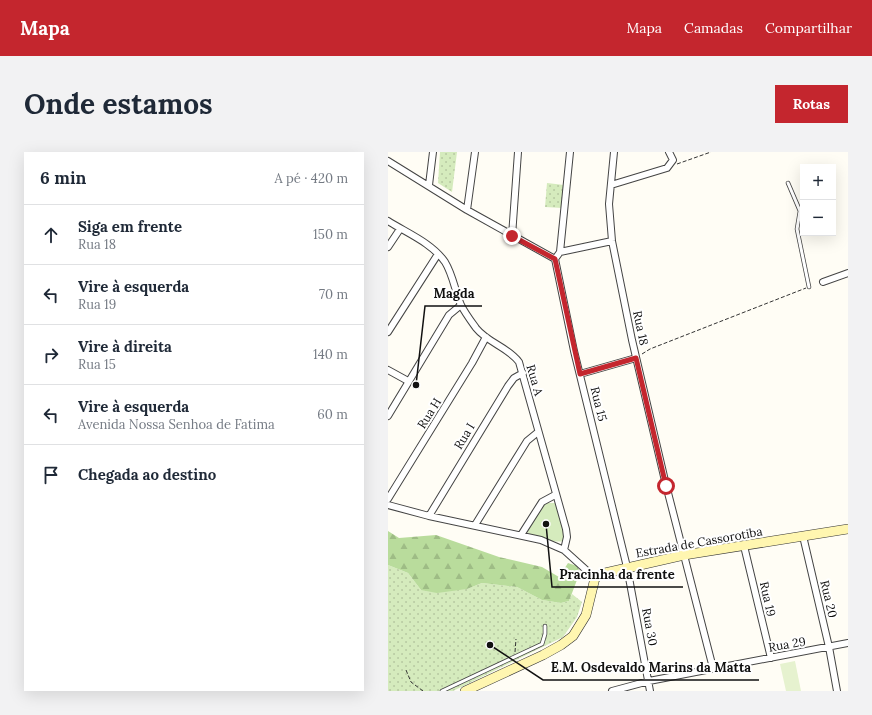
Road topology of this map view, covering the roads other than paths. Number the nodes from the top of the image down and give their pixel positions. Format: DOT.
graph roads {
  1 [pos="433,152"];
  2 [pos="475,152"];
  3 [pos="518,152"];
  4 [pos="570,152"];
  5 [pos="614,152"];
  6 [pos="669,152"];
  7 [pos="388,161"];
  8 [pos="788,183"];
  9 [pos="429,185"];
  10 [pos="611,185"];
  11 [pos="467,210"];
  12 [pos="388,221"];
  13 [pos="400,229"];
  14 [pos="512,236"];
  15 [pos="612,241"];
  16 [pos="388,247"];
  17 [pos="560,252"];
  18 [pos="438,254"];
  19 [pos="555,259"];
  20 [pos="848,272"];
  21 [pos="823,282"];
  22 [pos="809,287"];
  23 [pos="461,304"];
  24 [pos="388,332"];
  25 [pos="486,337"];
  26 [pos="636,358"];
  27 [pos="388,370"];
  28 [pos="523,373"];
  29 [pos="580,374"];
  30 [pos="408,381"];
  31 [pos="388,416"];
  32 [pos="538,432"];
  33 [pos="555,495"];
  34 [pos="388,499"];
  35 [pos="388,505"];
  36 [pos="429,516"];
  37 [pos="475,525"];
  38 [pos="848,529"];
  39 [pos="521,535"];
  40 [pos="803,536"];
  41 [pos="744,546"];
  42 [pos="564,550"];
  43 [pos="684,555"];
  44 [pos="628,567"];
  45 [pos="595,578"];
  46 [pos="544,626"];
  47 [pos="848,643"];
  48 [pos="829,647"];
  49 [pos="770,658"];
  50 [pos="713,668"];
  51 [pos="649,681"];
  52 [pos="442,691"];
  53 [pos="465,691"];
  54 [pos="612,691"];
  55 [pos="650,691"];
  56 [pos="837,691"];
  1 -- 9 [label="street"];
  2 -- 11 [label="street"];
  3 -- 14 [label="street"];
  4 -- 17 [label="street"];
  5 -- 10 [label="street, Rua 18"];
  6 -- 10 [label="street"];
  7 -- 9 [label="street"];
  8 -- 22 [label="lane"];
  9 -- 11 [label="street"];
  10 -- 15 [label="street, Rua 18"];
  11 -- 14 [label="street"];
  12 -- 13 [label="street, Rua A"];
  13 -- 16 [label="street"];
  13 -- 18 [label="street, Rua A"];
  14 -- 19 [label="street"];
  15 -- 17 [label="street"];
  15 -- 26 [label="street, Rua 18"];
  17 -- 19 [label="street"];
  18 -- 23 [label="street, Rua A"];
  18 -- 24 [label="street"];
  19 -- 29 [label="street, Rua 15"];
  20 -- 21 [label="street"];
  23 -- 25 [label="street, Rua A"];
  23 -- 30 [label="street"];
  25 -- 28 [label="street, Rua A"];
  25 -- 34 [label="street, Rua H"];
  26 -- 29 [label="street"];
  26 -- 43 [label="street, Rua 18"];
  27 -- 30 [label="street"];
  28 -- 32 [label="street, Rua A"];
  28 -- 36 [label="street, Rua I"];
  29 -- 44 [label="street, Rua 15"];
  30 -- 31 [label="street"];
  32 -- 33 [label="street, Rua A"];
  32 -- 37 [label="street"];
  33 -- 39 [label="street"];
  33 -- 42 [label="street, Rua A"];
  35 -- 36 [label="street"];
  36 -- 37 [label="street"];
  37 -- 39 [label="street"];
  38 -- 40 [label="main road, Estrada de Cassorotiba"];
  39 -- 42 [label="street"];
  40 -- 41 [label="main road, Estrada de Cassorotiba"];
  40 -- 48 [label="street, Rua 20"];
  41 -- 43 [label="main road, Estrada de Cassorotiba"];
  41 -- 49 [label="street, Rua 19"];
  42 -- 45 [label="street"];
  43 -- 44 [label="main road, Estrada de Cassorotiba"];
  43 -- 50 [label="street, Rua 18"];
  44 -- 45 [label="main road, Estrada de Cassorotiba"];
  44 -- 51 [label="street, Rua 30"];
  45 -- 53 [label="main road"];
  46 -- 52 [label="lane"];
  47 -- 48 [label="street, Rua 29"];
  48 -- 49 [label="street, Rua 29"];
  48 -- 56 [label="street, Rua 20"];
  49 -- 50 [label="street, Rua 29"];
  50 -- 51 [label="street, Rua 29"];
  51 -- 54 [label="street, Rua 29"];
  51 -- 55 [label="street, Rua 30"];
}
